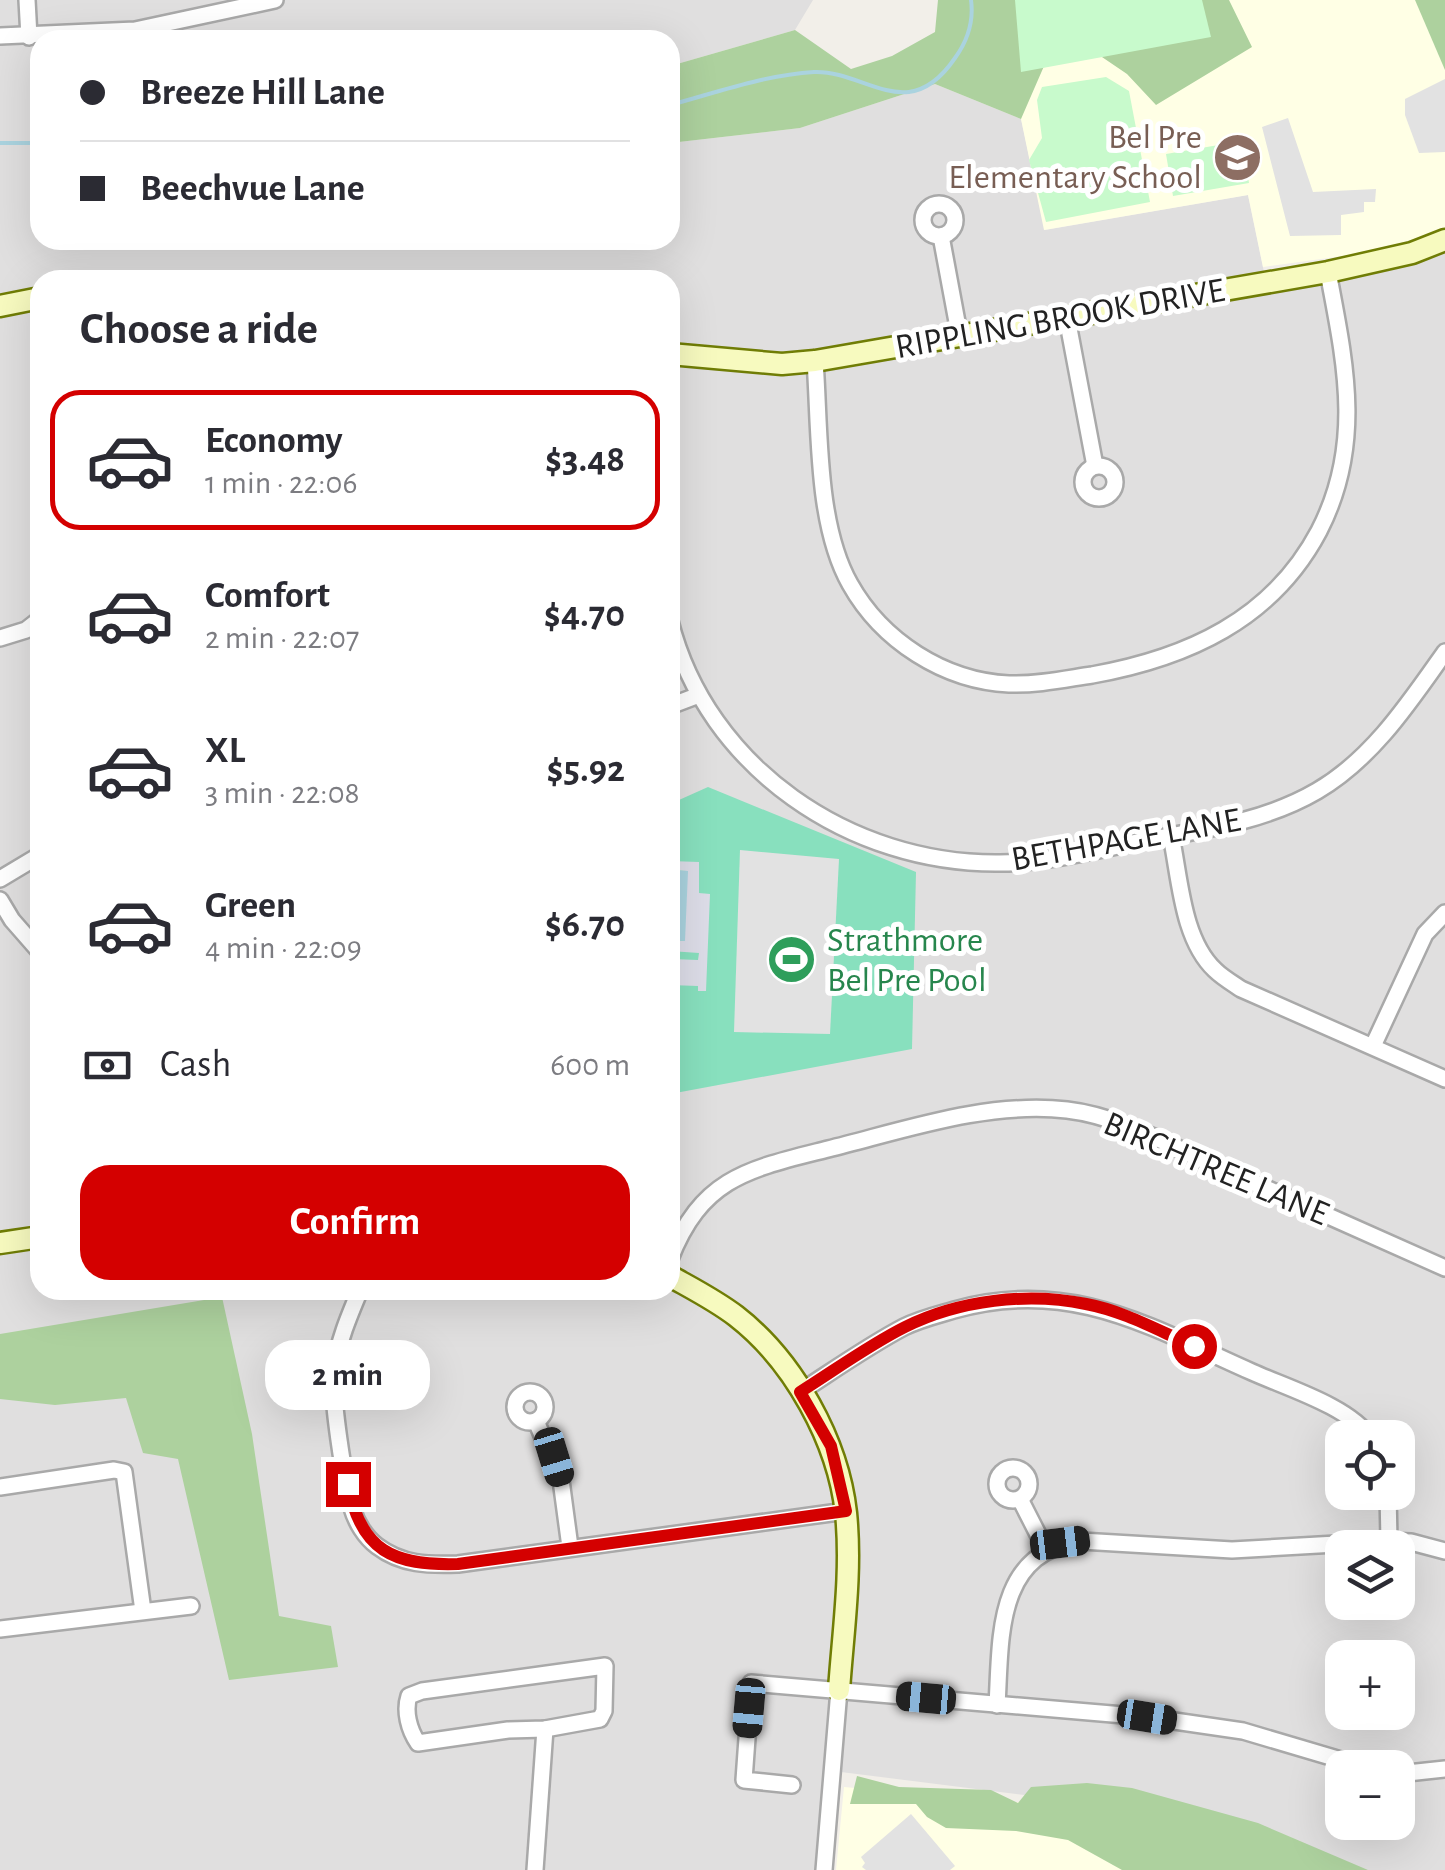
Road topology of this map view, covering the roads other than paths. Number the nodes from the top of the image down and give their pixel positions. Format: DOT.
graph roads {
  1 [pos="27,0"];
  2 [pos="275,0"];
  3 [pos="256,2"];
  4 [pos="134,30"];
  5 [pos="0,36"];
  6 [pos="29,37"];
  7 [pos="941,236"];
  8 [pos="1445,240"];
  9 [pos="1328,272"];
  10 [pos="30,300"];
  11 [pos="0,306"];
  12 [pos="1067,318"];
  13 [pos="960,338"];
  14 [pos="680,355"];
  15 [pos="815,361"];
  16 [pos="1095,466"];
  17 [pos="30,627"];
  18 [pos="0,638"];
  19 [pos="1445,652"];
  20 [pos="680,654"];
  21 [pos="699,694"];
  22 [pos="680,702"];
  23 [pos="1171,836"];
  24 [pos="30,861"];
  25 [pos="0,879"];
  26 [pos="0,900"];
  27 [pos="1445,913"];
  28 [pos="30,941"];
  29 [pos="1373,1046"];
  30 [pos="1445,1079"];
  31 [pos="680,1234"];
  32 [pos="30,1238"];
  33 [pos="0,1242"];
  34 [pos="1445,1268"];
  35 [pos="680,1282"];
  36 [pos="356,1300"];
  37 [pos="800,1392"];
  38 [pos="1353,1420"];
  39 [pos="536,1421"];
  40 [pos="0,1486"];
  41 [pos="1020,1499"];
  42 [pos="846,1511"];
  43 [pos="1415,1543"];
  44 [pos="1325,1545"];
  45 [pos="570,1548"];
  46 [pos="1046,1550"];
  47 [pos="1445,1551"];
  48 [pos="191,1606"];
  49 [pos="143,1611"];
  50 [pos="0,1629"];
  51 [pos="840,1690"];
  52 [pos="997,1705"];
  53 [pos="545,1729"];
  54 [pos="1325,1756"];
  55 [pos="1445,1769"];
  56 [pos="1415,1772"];
  57 [pos="792,1784"];
  58 [pos="535,1870"];
  59 [pos="824,1870"];
  1 -- 6 [label="street"];
  2 -- 3 [label="street"];
  3 -- 4 [label="street"];
  5 -- 6 [label="street"];
  7 -- 13 [label="street"];
  8 -- 9 [label="street, RIPPLING BROOK DRIVE"];
  9 -- 12 [label="street, RIPPLING BROOK DRIVE"];
  9 -- 15 [label="street"];
  10 -- 11 [label="street"];
  12 -- 13 [label="street, RIPPLING BROOK DRIVE"];
  12 -- 16 [label="street"];
  13 -- 15 [label="street, RIPPLING BROOK DRIVE"];
  14 -- 15 [label="street, RIPPLING BROOK DRIVE"];
  17 -- 18 [label="street"];
  19 -- 23 [label="street, BETHPAGE LANE"];
  20 -- 21 [label="street, BETHPAGE LANE"];
  21 -- 22 [label="street"];
  21 -- 23 [label="street, BETHPAGE LANE"];
  23 -- 29 [label="street"];
  24 -- 25 [label="street"];
  26 -- 28 [label="street"];
  27 -- 29 [label="street"];
  29 -- 30 [label="street"];
  31 -- 34 [label="street, BIRCHTREE LANE"];
  32 -- 33 [label="street"];
  35 -- 37 [label="street"];
  36 -- 45 [label="street"];
  37 -- 38 [label="street"];
  37 -- 42 [label="street"];
  39 -- 45 [label="street"];
  40 -- 49 [label="street"];
  41 -- 46 [label="street"];
  42 -- 45 [label="street"];
  42 -- 51 [label="street"];
  43 -- 47 [label="street"];
  44 -- 46 [label="street"];
  46 -- 52 [label="street"];
  48 -- 49 [label="street"];
  49 -- 50 [label="street"];
  51 -- 52 [label="street"];
  51 -- 57 [label="street"];
  51 -- 59 [label="street"];
  52 -- 54 [label="street"];
  53 -- 53 [label="street"];
  53 -- 58 [label="street"];
  55 -- 56 [label="street"];
}
